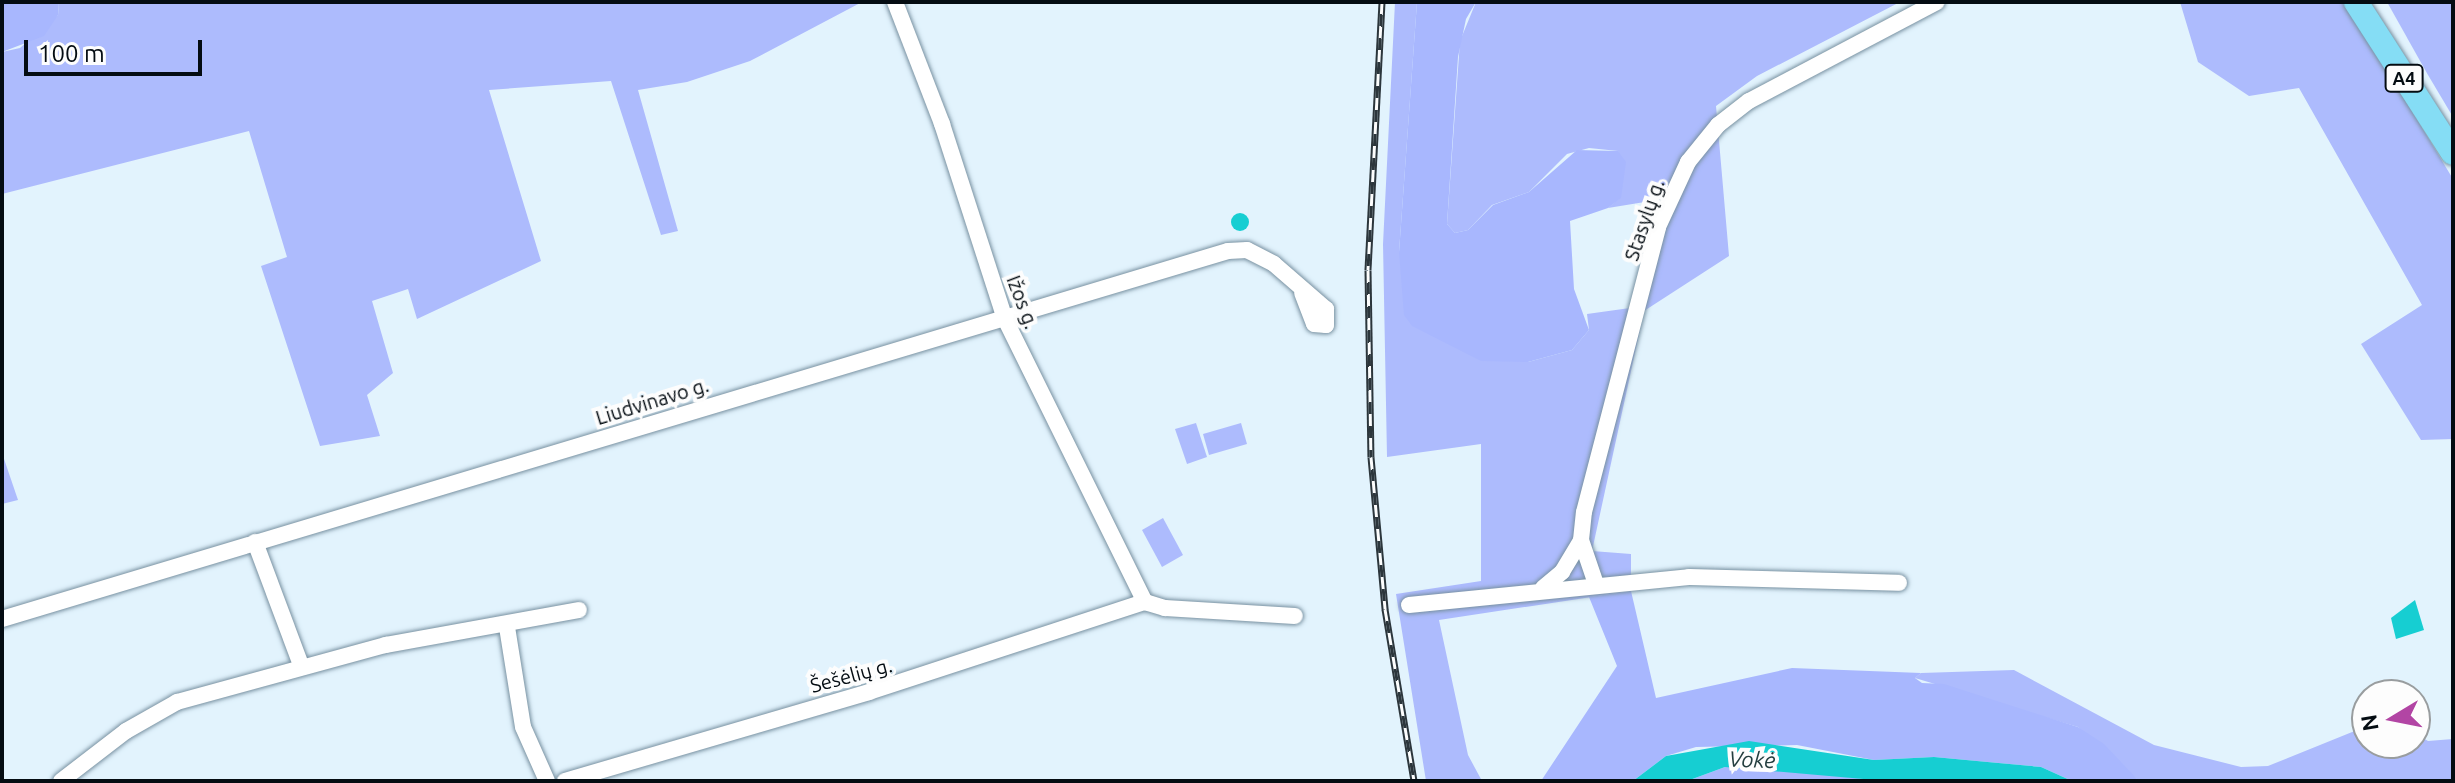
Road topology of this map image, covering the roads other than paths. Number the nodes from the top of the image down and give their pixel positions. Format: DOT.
graph roads {
  1 [pos="895,2"];
  2 [pos="1937,2"];
  3 [pos="2356,2"];
  4 [pos="2372,2"];
  5 [pos="2453,140"];
  6 [pos="2453,153"];
  7 [pos="1302,293"];
  8 [pos="1005,319"];
  9 [pos="1581,540"];
  10 [pos="255,542"];
  11 [pos="1899,583"];
  12 [pos="1596,584"];
  13 [pos="1541,590"];
  14 [pos="1145,602"];
  15 [pos="1409,605"];
  16 [pos="579,610"];
  17 [pos="1295,616"];
  18 [pos="2,619"];
  19 [pos="507,627"];
  20 [pos="301,665"];
  21 [pos="61,781"];
  22 [pos="547,781"];
  23 [pos="565,781"];
  1 -- 8 [label="street, Ižos g."];
  2 -- 9 [label="street, Stasylų g."];
  3 -- 6 [label="highway, A4"];
  4 -- 5 [label="highway, A4"];
  7 -- 8 [label="street, Liudvinavo g."];
  8 -- 10 [label="street, Liudvinavo g."];
  8 -- 14 [label="street, Ižos g."];
  9 -- 12 [label="street"];
  9 -- 13 [label="street"];
  10 -- 18 [label="street, Liudvinavo g."];
  10 -- 20 [label="street"];
  11 -- 12 [label="street"];
  12 -- 13 [label="street"];
  13 -- 15 [label="street"];
  14 -- 17 [label="street"];
  14 -- 23 [label="street, Šešėlių g."];
  16 -- 19 [label="street"];
  19 -- 20 [label="street"];
  19 -- 22 [label="street"];
  20 -- 21 [label="street"];
}
